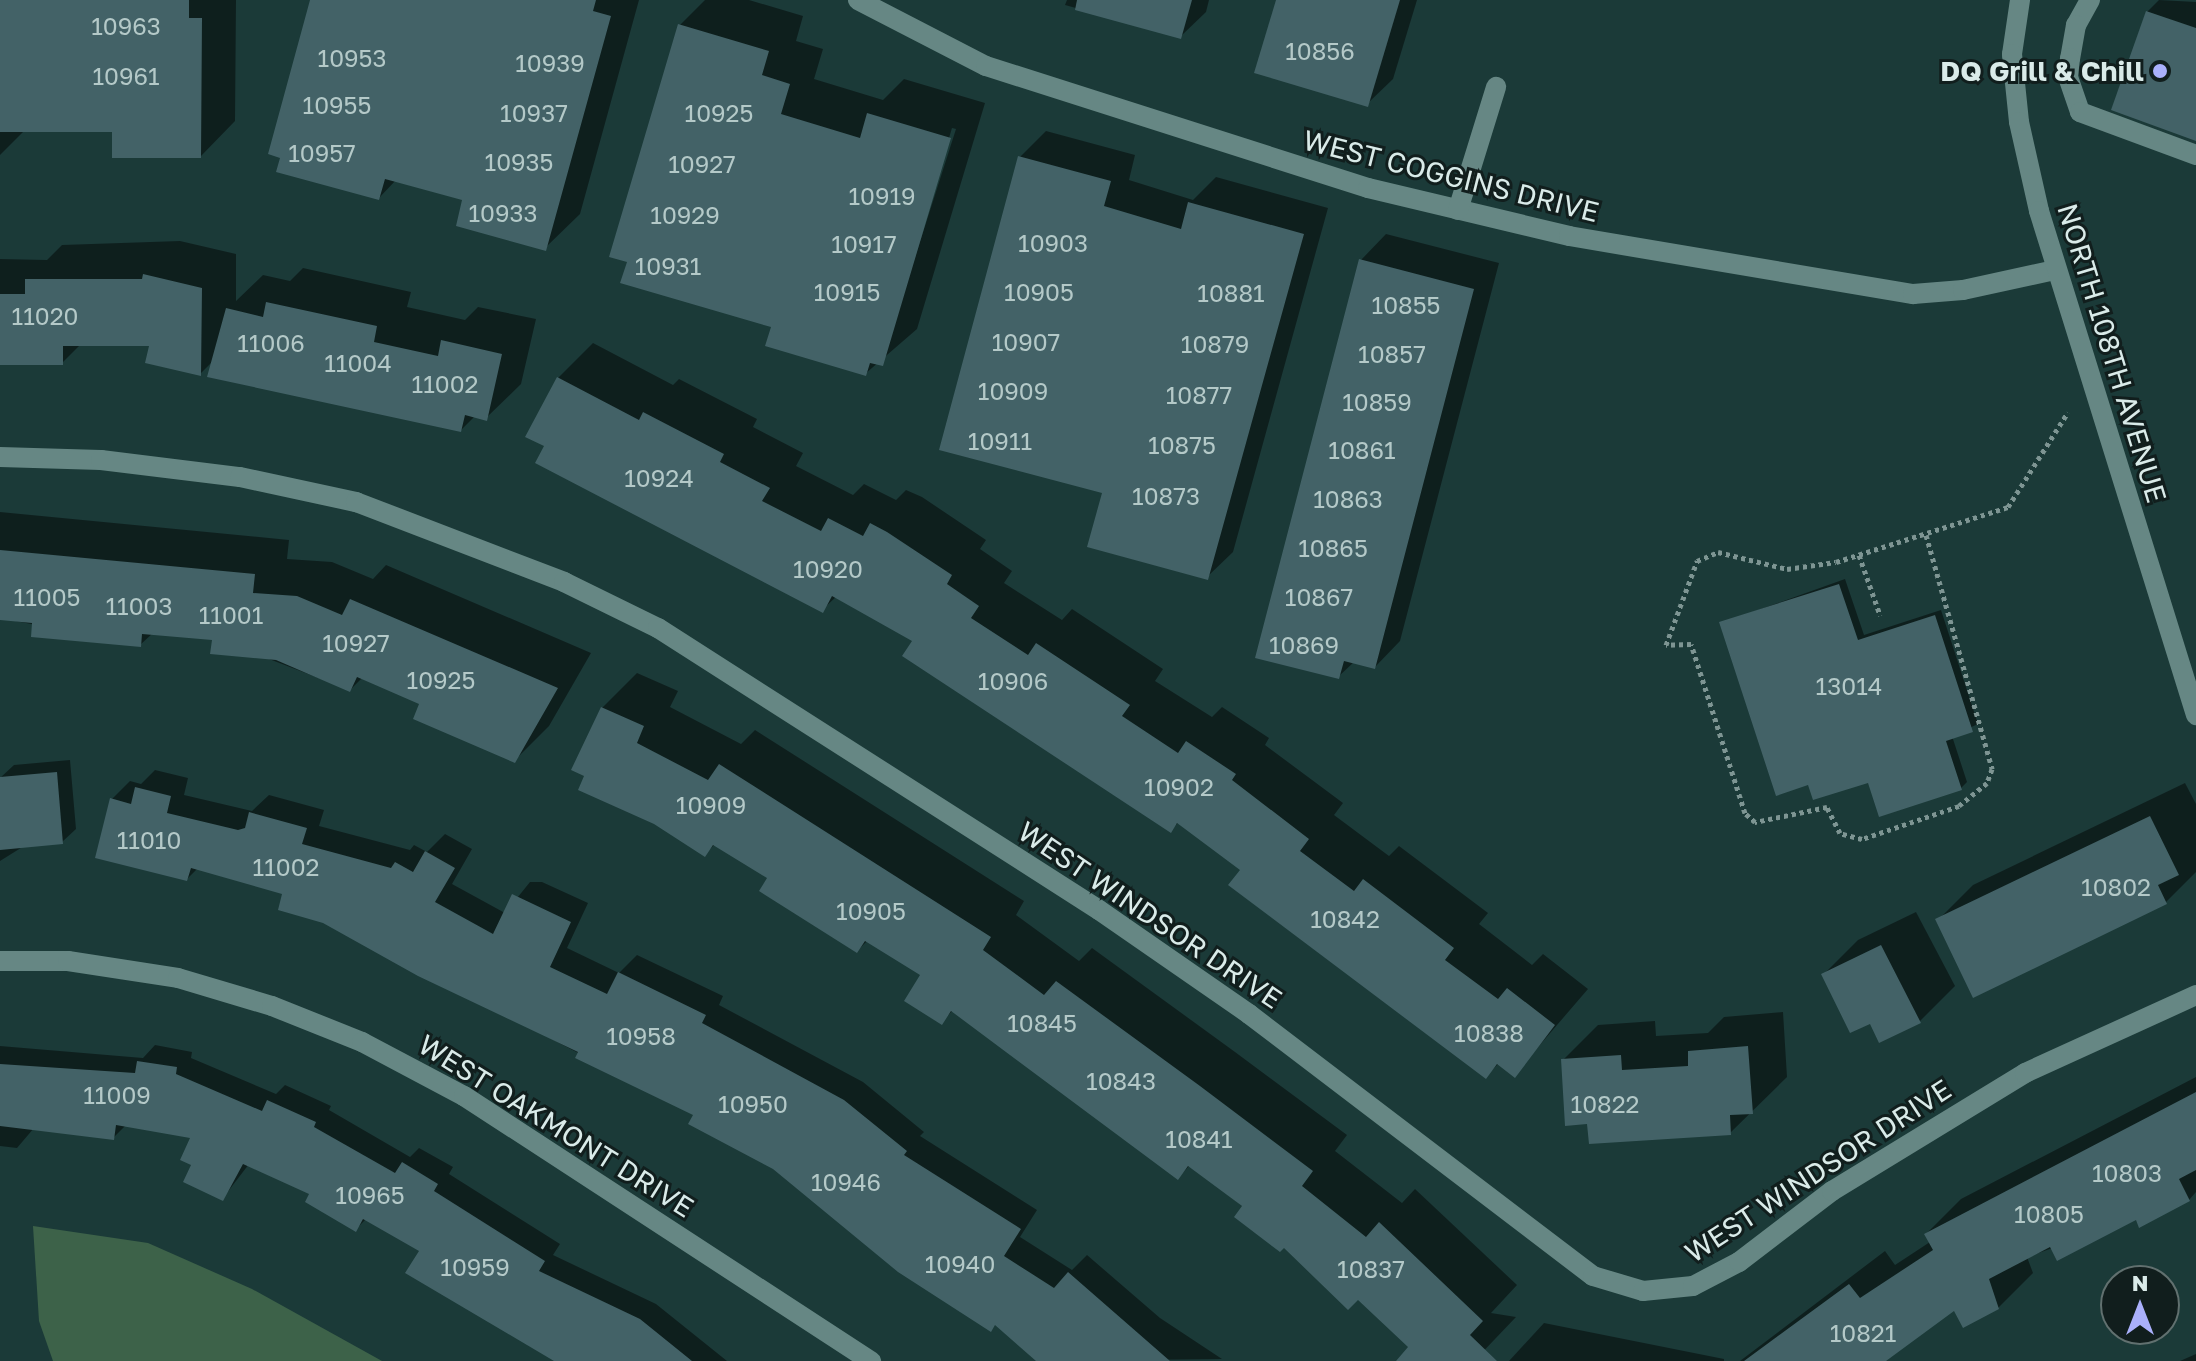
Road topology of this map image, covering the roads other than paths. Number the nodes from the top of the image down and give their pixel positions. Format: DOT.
graph roads {
  1 [pos="858,0"];
  2 [pos="2020,0"];
  3 [pos="2090,0"];
  4 [pos="1496,87"];
  5 [pos="2196,155"];
  6 [pos="1458,210"];
  7 [pos="2055,270"];
  8 [pos="0,457"];
  9 [pos="2196,715"];
  10 [pos="0,961"];
  11 [pos="2196,995"];
  12 [pos="871,1361"];
  1 -- 6 [label="street, WEST COGGINS DRIVE"];
  2 -- 7 [label="street, NORTH 108TH AVENUE"];
  3 -- 5 [label="street"];
  4 -- 6 [label="street"];
  6 -- 7 [label="street, WEST COGGINS DRIVE"];
  7 -- 9 [label="street, NORTH 108TH AVENUE"];
  8 -- 11 [label="street, WEST WINDSOR DRIVE"];
  10 -- 12 [label="street, WEST OAKMONT DRIVE"];
}
